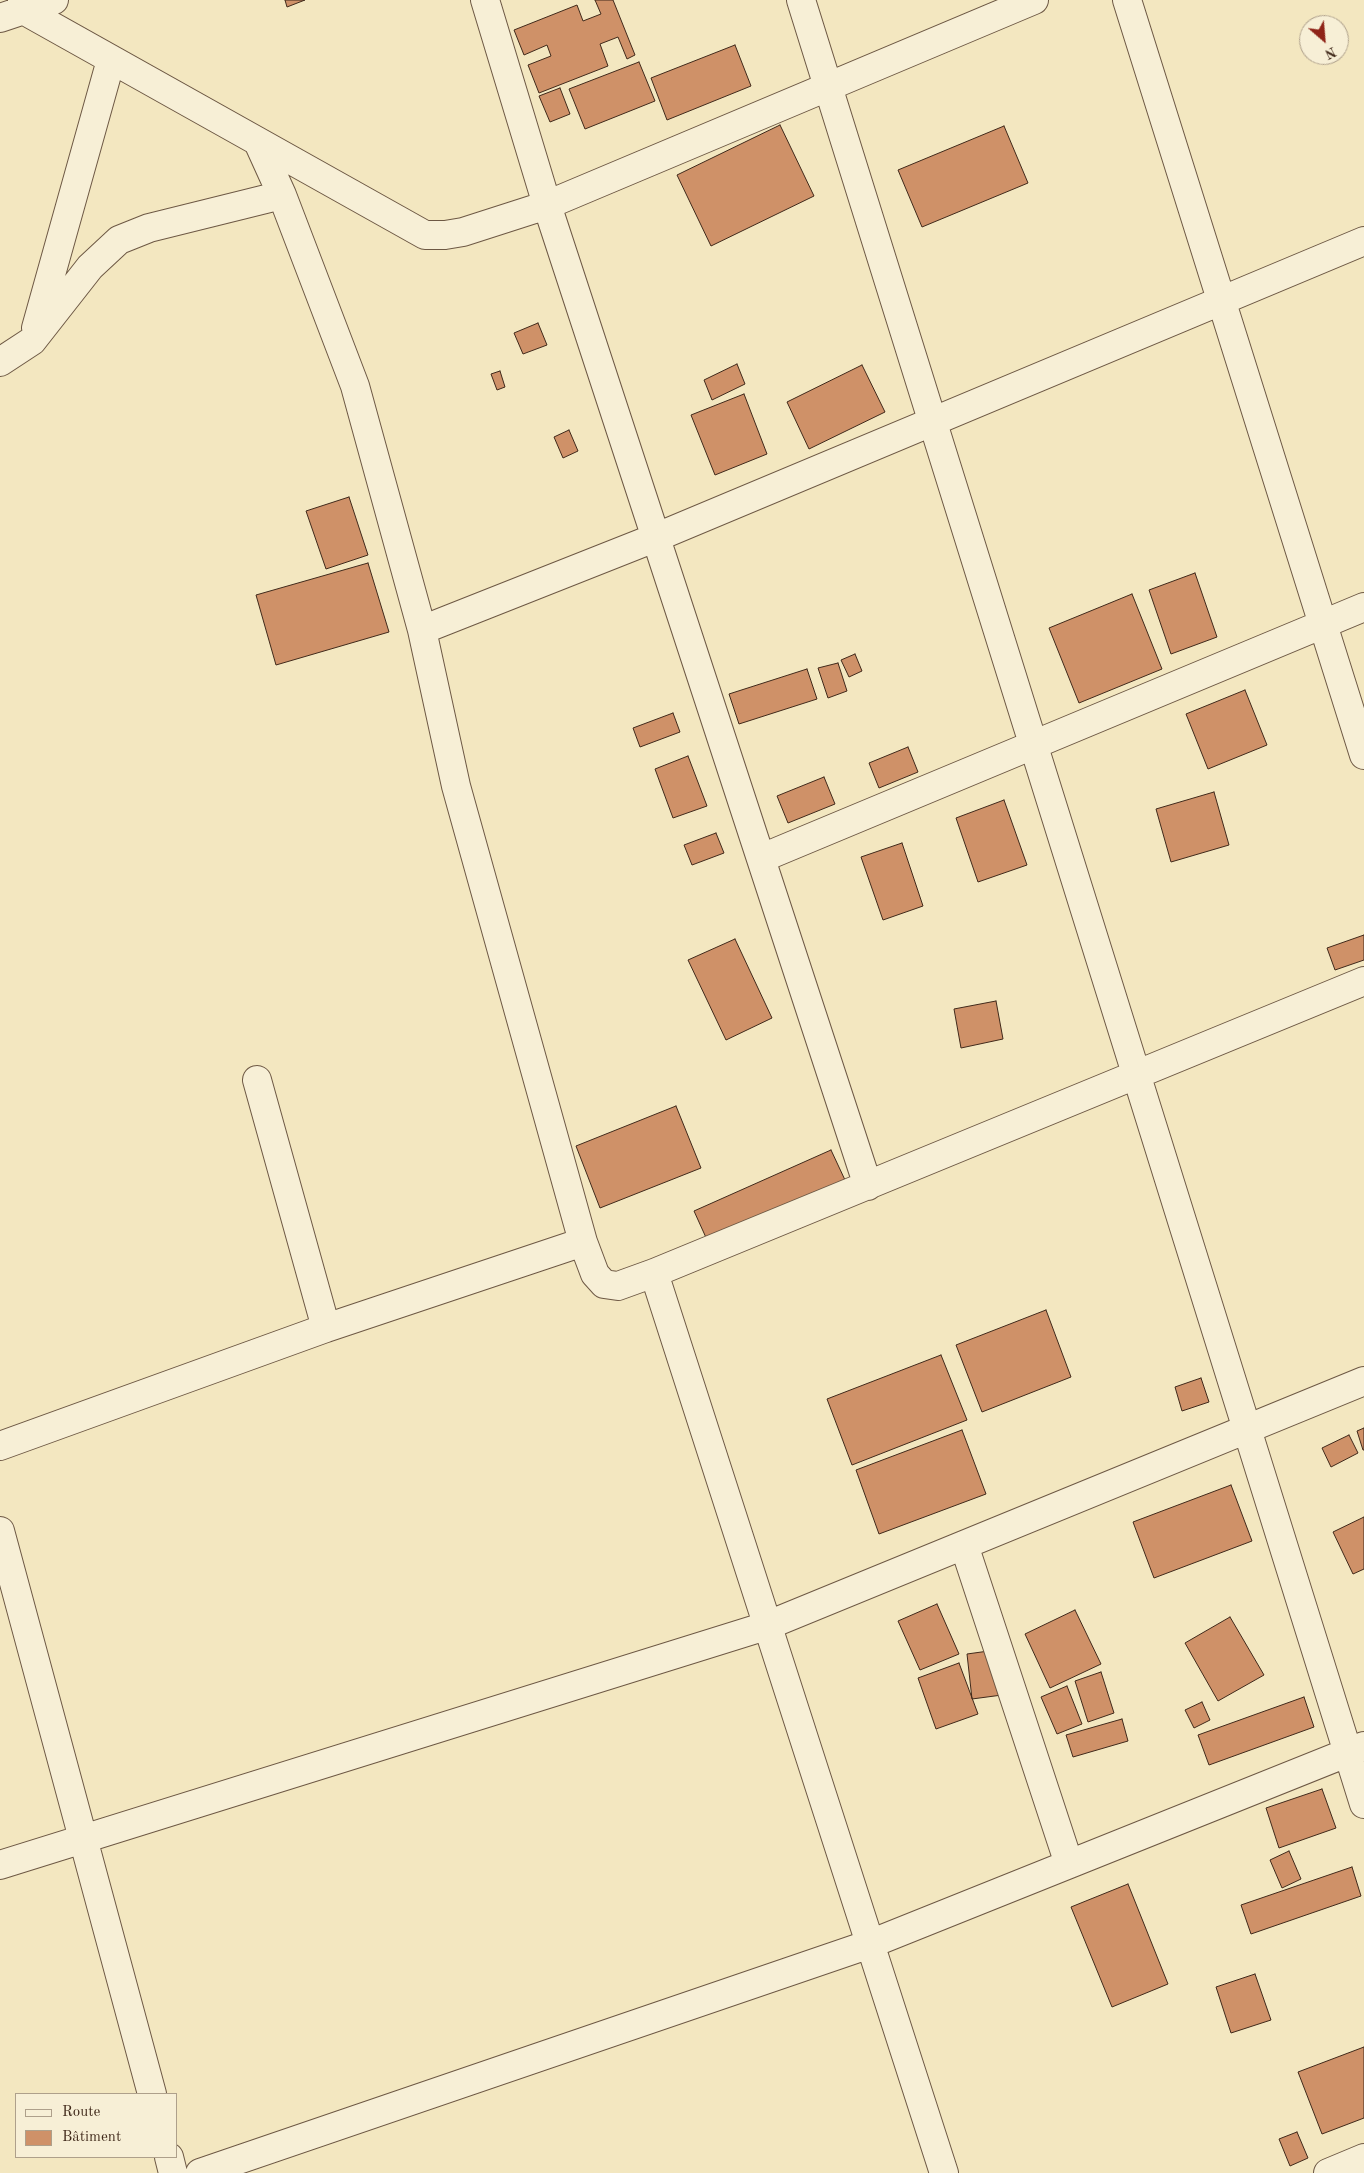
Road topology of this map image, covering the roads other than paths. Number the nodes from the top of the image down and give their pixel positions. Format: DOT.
graph roads {
  1 [pos="54,0"];
  2 [pos="485,0"];
  3 [pos="801,0"];
  4 [pos="1034,0"];
  5 [pos="1127,0"];
  6 [pos="16,10"];
  7 [pos="111,60"];
  8 [pos="828,86"];
  9 [pos="258,142"];
  10 [pos="282,195"];
  11 [pos="547,205"];
  12 [pos="1364,240"];
  13 [pos="1222,301"];
  14 [pos="32,341"];
  15 [pos="0,362"];
  16 [pos="933,423"];
  17 [pos="657,537"];
  18 [pos="1364,608"];
  19 [pos="1323,624"];
  20 [pos="422,630"];
  21 [pos="1033,745"];
  22 [pos="1364,755"];
  23 [pos="762,858"];
  24 [pos="1364,981"];
  25 [pos="1136,1074"];
  26 [pos="257,1080"];
  27 [pos="868,1186"];
  28 [pos="582,1242"];
  29 [pos="654,1273"];
  30 [pos="326,1328"];
  31 [pos="1364,1381"];
  32 [pos="1247,1429"];
  33 [pos="0,1446"];
  34 [pos="0,1531"];
  35 [pos="964,1545"];
  36 [pos="766,1626"];
  37 [pos="1356,1749"];
  38 [pos="1364,1804"];
  39 [pos="83,1839"];
  40 [pos="1069,1864"];
  41 [pos="0,1866"];
  42 [pos="870,1944"];
  43 [pos="152,2093"];
  44 [pos="168,2158"];
  45 [pos="1364,2158"];
  46 [pos="173,2173"];
  47 [pos="200,2173"];
  48 [pos="944,2173"];
  49 [pos="1328,2173"];
  1 -- 6 [label="street"];
  2 -- 11 [label="street"];
  3 -- 8 [label="street"];
  4 -- 8 [label="street"];
  5 -- 13 [label="street"];
  6 -- 7 [label="street"];
  7 -- 9 [label="street"];
  7 -- 14 [label="street"];
  8 -- 11 [label="street"];
  8 -- 16 [label="street"];
  9 -- 10 [label="street"];
  9 -- 11 [label="street"];
  10 -- 14 [label="street"];
  10 -- 20 [label="street"];
  11 -- 17 [label="street"];
  12 -- 13 [label="street"];
  13 -- 16 [label="street"];
  13 -- 19 [label="street"];
  14 -- 15 [label="street"];
  16 -- 17 [label="street"];
  16 -- 21 [label="street"];
  17 -- 20 [label="street"];
  17 -- 23 [label="street"];
  18 -- 19 [label="street"];
  19 -- 21 [label="street"];
  19 -- 22 [label="street"];
  20 -- 28 [label="street"];
  21 -- 23 [label="street"];
  21 -- 25 [label="street"];
  23 -- 27 [label="street"];
  24 -- 25 [label="street"];
  25 -- 27 [label="street"];
  25 -- 32 [label="street"];
  26 -- 30 [label="street"];
  27 -- 29 [label="street"];
  28 -- 29 [label="street"];
  28 -- 30 [label="street"];
  29 -- 36 [label="street"];
  30 -- 33 [label="street"];
  31 -- 32 [label="street"];
  32 -- 35 [label="street"];
  32 -- 37 [label="street"];
  34 -- 39 [label="street"];
  35 -- 36 [label="street"];
  35 -- 40 [label="street"];
  36 -- 39 [label="street"];
  36 -- 42 [label="street"];
  37 -- 38 [label="street"];
  37 -- 40 [label="street"];
  39 -- 41 [label="street"];
  39 -- 43 [label="street"];
  40 -- 42 [label="street"];
  42 -- 47 [label="street"];
  42 -- 48 [label="street"];
  44 -- 46 [label="street"];
  45 -- 49 [label="street"];
}
